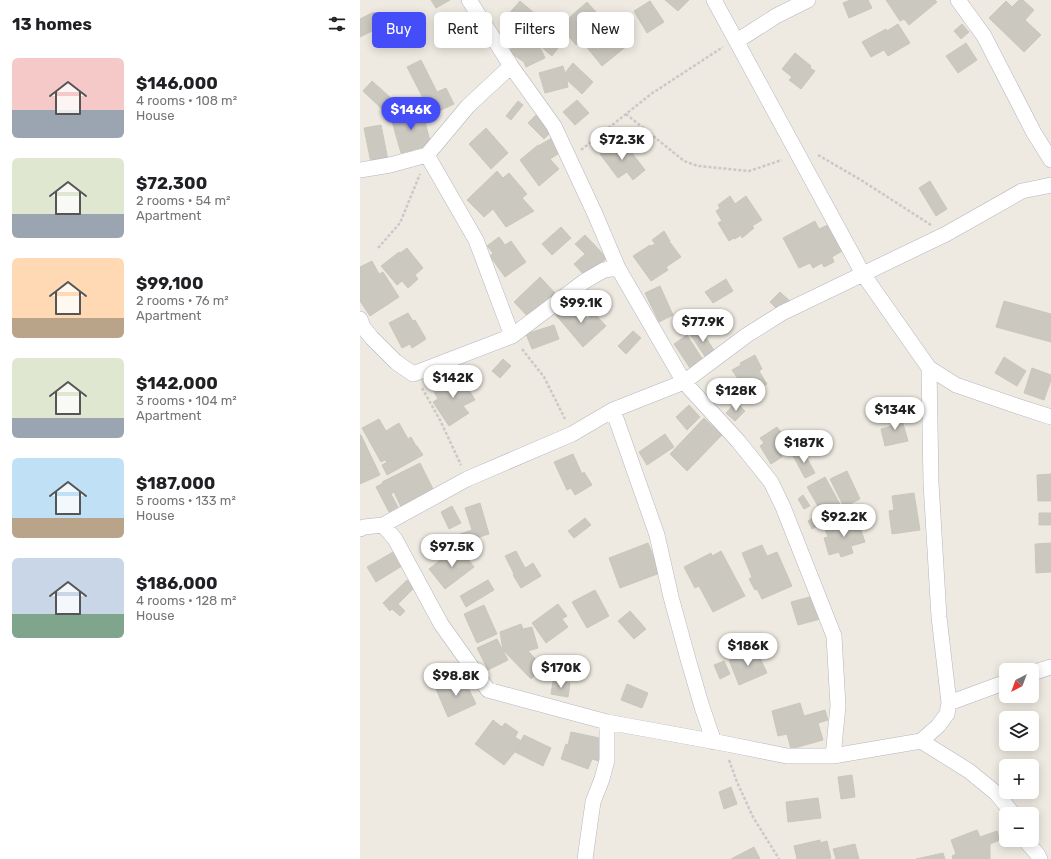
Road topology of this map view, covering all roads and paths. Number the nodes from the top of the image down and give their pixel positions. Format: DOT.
graph roads {
  1 [pos="469,0"];
  2 [pos="714,0"];
  3 [pos="808,0"];
  4 [pos="958,0"];
  5 [pos="737,41"];
  6 [pos="511,66"];
  7 [pos="626,114"];
  8 [pos="816,154"];
  9 [pos="428,155"];
  10 [pos="798,155"];
  11 [pos="570,159"];
  12 [pos="1051,160"];
  13 [pos="360,170"];
  14 [pos="1051,185"];
  15 [pos="946,234"];
  16 [pos="378,248"];
  17 [pos="618,268"];
  18 [pos="863,274"];
  19 [pos="360,319"];
  20 [pos="512,336"];
  21 [pos="929,368"];
  22 [pos="413,374"];
  23 [pos="684,382"];
  24 [pos="613,410"];
  25 [pos="1051,417"];
  26 [pos="572,434"];
  27 [pos="467,479"];
  28 [pos="383,525"];
  29 [pos="360,529"];
  30 [pos="1051,667"];
  31 [pos="1039,671"];
  32 [pos="999,685"];
  33 [pos="948,703"];
  34 [pos="606,722"];
  35 [pos="921,741"];
  36 [pos="718,742"];
  37 [pos="833,756"];
  38 [pos="1007,807"];
  39 [pos="1031,847"];
  40 [pos="585,859"];
  41 [pos="780,859"];
  42 [pos="1040,859"];
  1 -- 6 [label="street"];
  2 -- 5 [label="street"];
  3 -- 5 [label="street"];
  4 -- 12 [label="street"];
  5 -- 7 [label="path"];
  5 -- 10 [label="street"];
  6 -- 9 [label="street"];
  6 -- 11 [label="street"];
  7 -- 10 [label="path"];
  7 -- 11 [label="path"];
  8 -- 15 [label="path"];
  9 -- 13 [label="street"];
  9 -- 16 [label="path"];
  9 -- 20 [label="street"];
  10 -- 18 [label="street"];
  11 -- 17 [label="street"];
  14 -- 15 [label="street"];
  15 -- 18 [label="street"];
  17 -- 20 [label="street"];
  17 -- 23 [label="street"];
  18 -- 21 [label="street"];
  18 -- 23 [label="street"];
  19 -- 22 [label="street"];
  20 -- 22 [label="street"];
  20 -- 26 [label="path"];
  21 -- 25 [label="street"];
  21 -- 33 [label="street"];
  22 -- 27 [label="path"];
  23 -- 24 [label="street"];
  23 -- 37 [label="street"];
  24 -- 26 [label="street"];
  24 -- 36 [label="street"];
  26 -- 27 [label="street"];
  27 -- 28 [label="street"];
  28 -- 29 [label="street"];
  28 -- 34 [label="street"];
  30 -- 31 [label="street"];
  32 -- 33 [label="street"];
  33 -- 35 [label="street"];
  34 -- 36 [label="street"];
  34 -- 40 [label="street"];
  35 -- 37 [label="street"];
  35 -- 38 [label="street"];
  36 -- 37 [label="street"];
  36 -- 41 [label="path"];
  39 -- 42 [label="street"];
}
